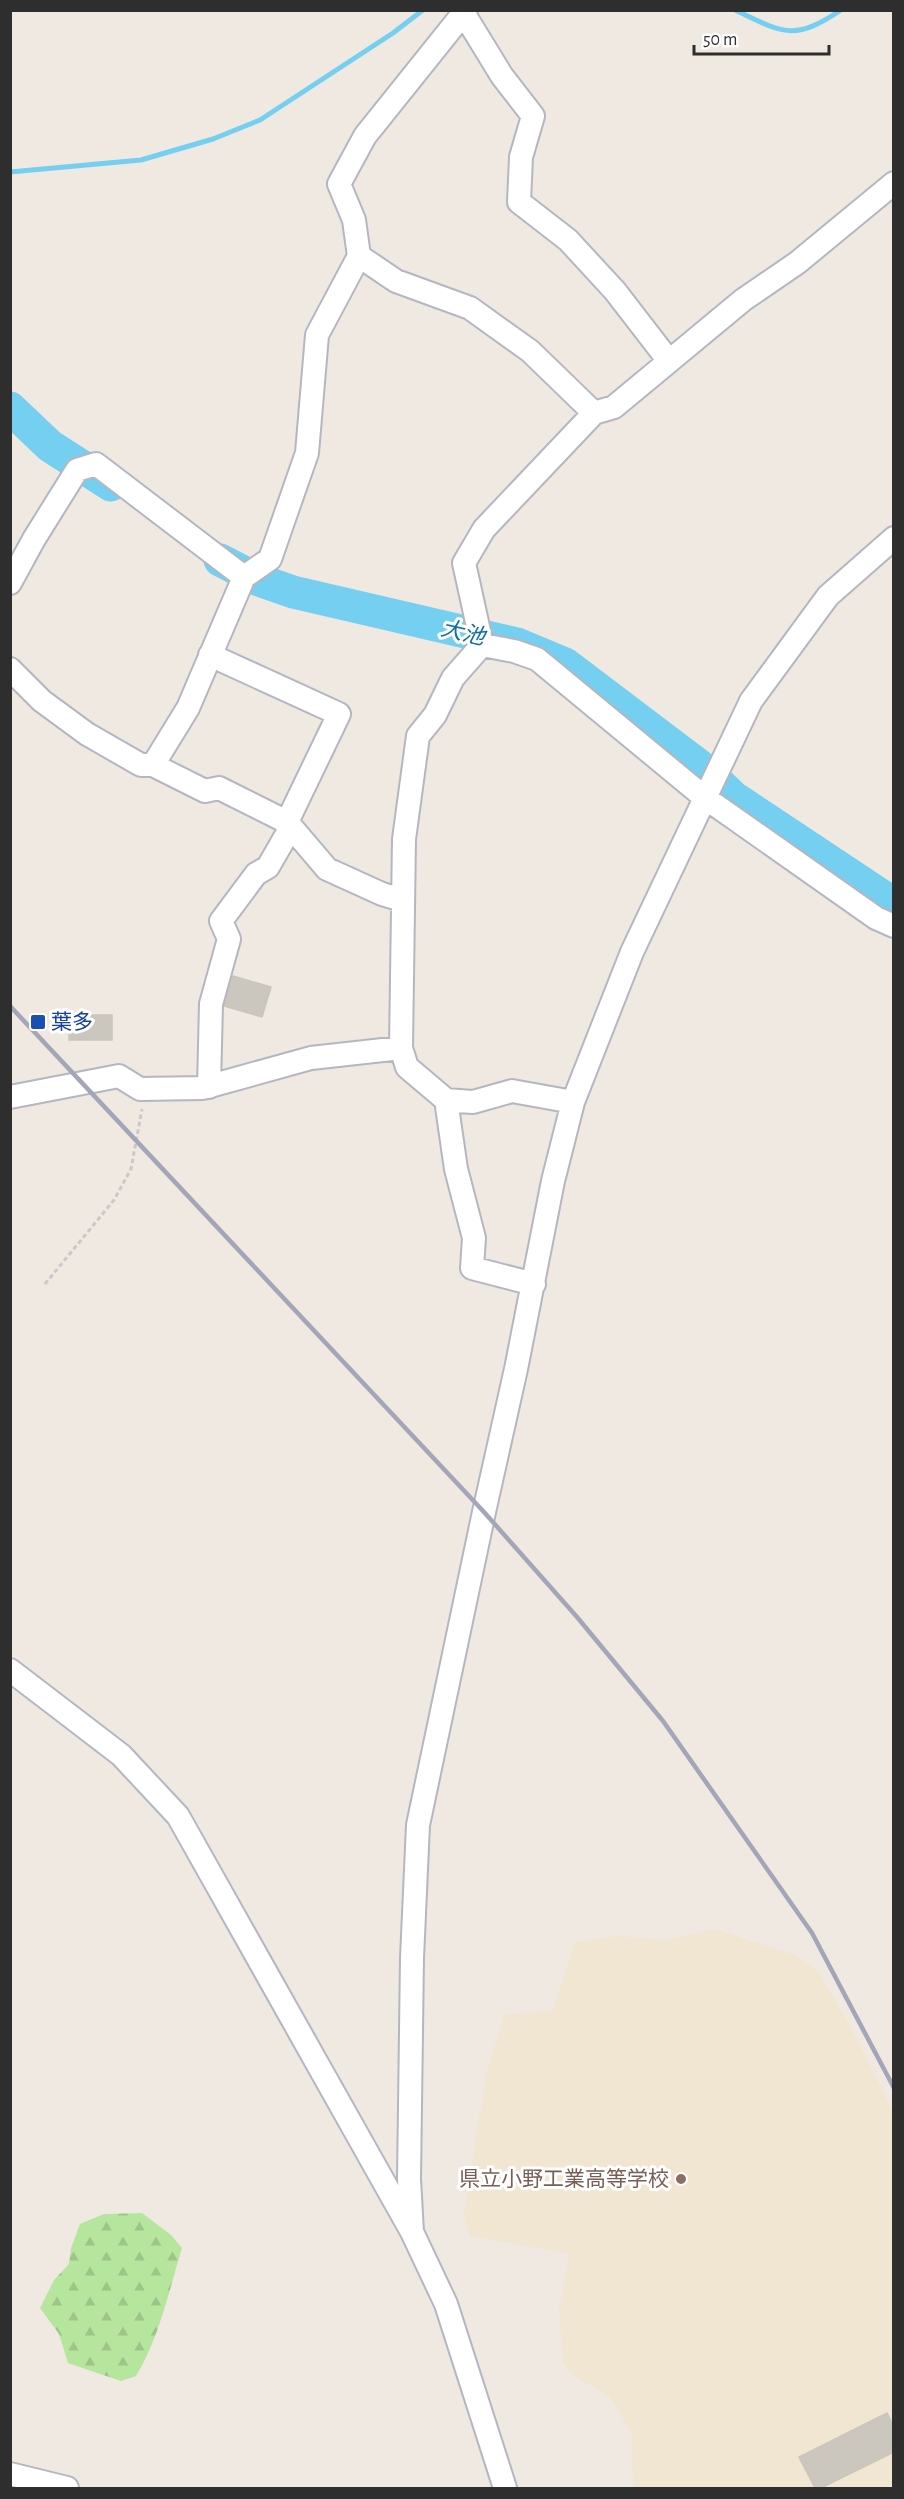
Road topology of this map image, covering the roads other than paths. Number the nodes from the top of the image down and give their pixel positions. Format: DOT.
graph roads {
  1 [pos="465,12"];
  2 [pos="894,183"];
  3 [pos="359,256"];
  4 [pos="669,361"];
  5 [pos="594,413"];
  6 [pos="894,538"];
  7 [pos="244,577"];
  8 [pos="10,583"];
  9 [pos="483,645"];
  10 [pos="210,655"];
  11 [pos="10,669"];
  12 [pos="153,765"];
  13 [pos="704,797"];
  14 [pos="289,824"];
  15 [pos="402,900"];
  16 [pos="894,926"];
  17 [pos="401,1048"];
  18 [pos="209,1087"];
  19 [pos="10,1097"];
  20 [pos="446,1100"];
  21 [pos="573,1102"];
  22 [pos="534,1284"];
  23 [pos="10,1670"];
  24 [pos="412,2232"];
  25 [pos="10,2474"];
  26 [pos="67,2488"];
  27 [pos="505,2488"];
  1 -- 3 [label="street"];
  1 -- 4 [label="street"];
  2 -- 4 [label="street"];
  3 -- 5 [label="street"];
  3 -- 7 [label="street"];
  4 -- 5 [label="street"];
  5 -- 9 [label="street"];
  6 -- 13 [label="street"];
  7 -- 8 [label="street"];
  7 -- 10 [label="street"];
  9 -- 13 [label="street"];
  9 -- 15 [label="street"];
  10 -- 12 [label="street"];
  10 -- 14 [label="street"];
  11 -- 12 [label="street"];
  12 -- 14 [label="street"];
  13 -- 16 [label="street"];
  13 -- 21 [label="street"];
  14 -- 15 [label="street"];
  14 -- 18 [label="street"];
  15 -- 17 [label="street"];
  17 -- 18 [label="street"];
  17 -- 20 [label="street"];
  18 -- 19 [label="street"];
  20 -- 21 [label="street"];
  20 -- 22 [label="street"];
  21 -- 22 [label="street"];
  22 -- 24 [label="street"];
  23 -- 24 [label="street"];
  24 -- 27 [label="street"];
  25 -- 26 [label="street"];
}
